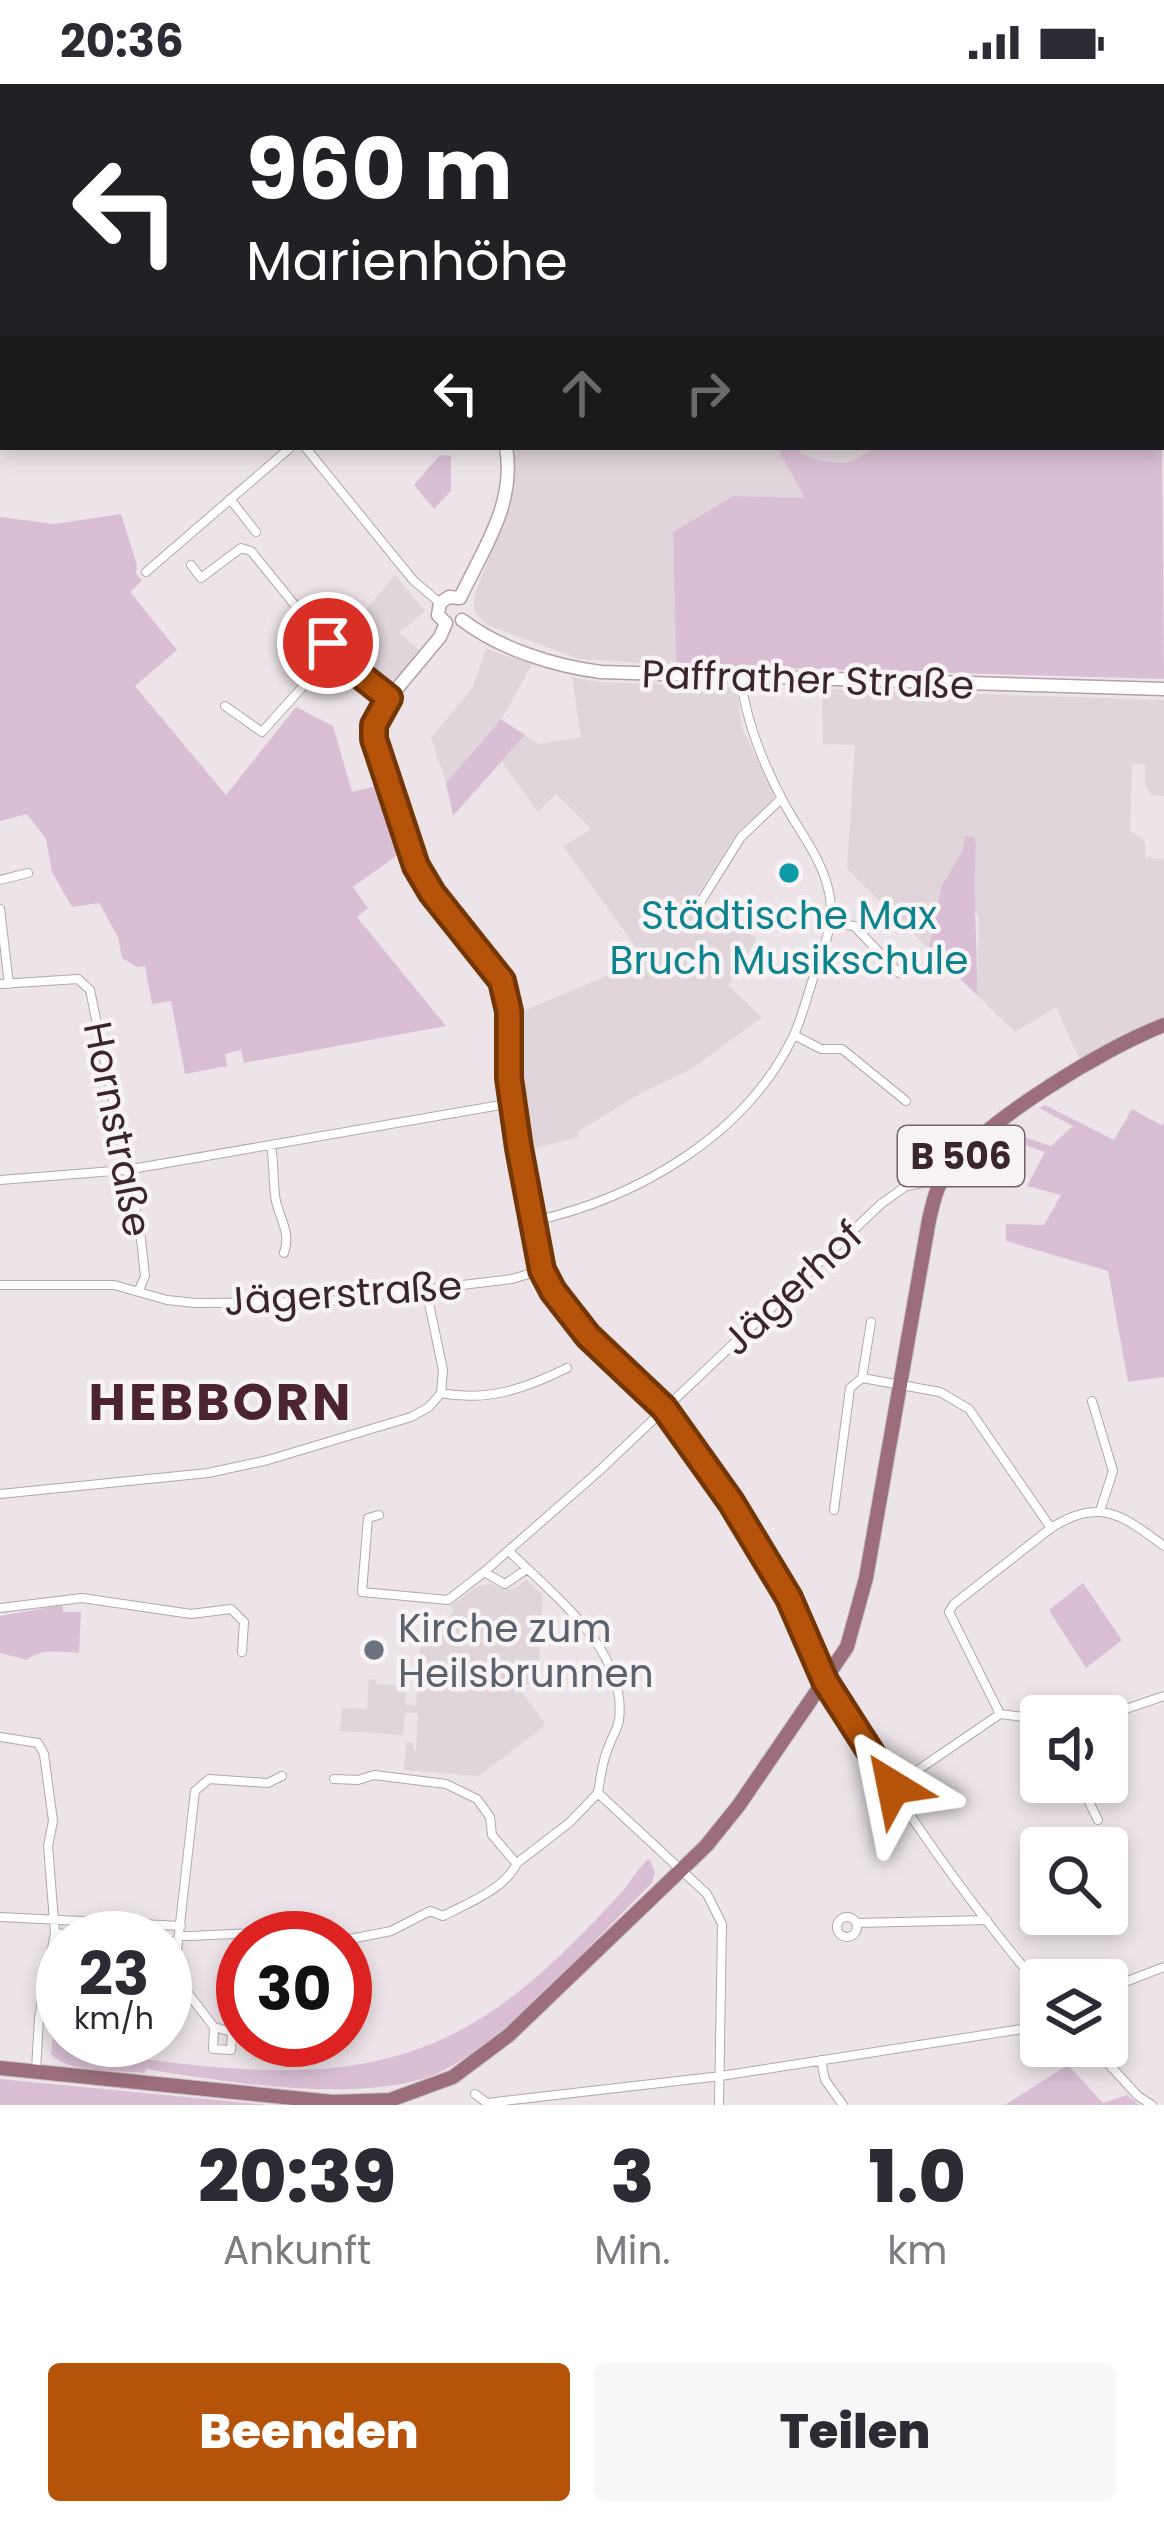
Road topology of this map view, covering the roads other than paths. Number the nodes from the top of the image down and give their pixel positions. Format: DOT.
graph roads {
  1 [pos="287,450"];
  2 [pos="307,450"];
  3 [pos="506,450"];
  4 [pos="230,499"];
  5 [pos="256,532"];
  6 [pos="191,565"];
  7 [pos="146,572"];
  8 [pos="460,598"];
  9 [pos="440,603"];
  10 [pos="462,620"];
  11 [pos="446,623"];
  12 [pos="336,656"];
  13 [pos="742,679"];
  14 [pos="1164,689"];
  15 [pos="389,698"];
  16 [pos="225,706"];
  17 [pos="782,799"];
  18 [pos="28,873"];
  19 [pos="0,880"];
  20 [pos="698,906"];
  21 [pos="0,909"];
  22 [pos="832,923"];
  23 [pos="898,973"];
  24 [pos="4,984"];
  25 [pos="1164,1025"];
  26 [pos="794,1035"];
  27 [pos="906,1101"];
  28 [pos="512,1103"];
  29 [pos="271,1145"];
  30 [pos="126,1170"];
  31 [pos="0,1180"];
  32 [pos="929,1182"];
  33 [pos="532,1221"];
  34 [pos="284,1253"];
  35 [pos="542,1270"];
  36 [pos="0,1285"];
  37 [pos="426,1289"];
  38 [pos="139,1290"];
  39 [pos="871,1322"];
  40 [pos="567,1368"];
  41 [pos="862,1378"];
  42 [pos="902,1386"];
  43 [pos="441,1394"];
  44 [pos="1092,1401"];
  45 [pos="664,1408"];
  46 [pos="0,1494"];
  47 [pos="834,1510"];
  48 [pos="1100,1511"];
  49 [pos="380,1515"];
  50 [pos="1051,1528"];
  51 [pos="1164,1546"];
  52 [pos="509,1551"];
  53 [pos="527,1569"];
  54 [pos="484,1572"];
  55 [pos="0,1608"];
  56 [pos="242,1652"];
  57 [pos="825,1681"];
  58 [pos="1164,1696"];
  59 [pos="1128,1708"];
  60 [pos="1000,1714"];
  61 [pos="1020,1716"];
  62 [pos="0,1737"];
  63 [pos="282,1776"];
  64 [pos="334,1779"];
  65 [pos="893,1787"];
  66 [pos="598,1793"];
  67 [pos="1089,1803"];
  68 [pos="1098,1820"];
  69 [pos="517,1863"];
  70 [pos="682,1869"];
  71 [pos="52,1911"];
  72 [pos="182,1911"];
  73 [pos="0,1917"];
  74 [pos="36,1918"];
  75 [pos="987,1920"];
  76 [pos="856,1923"];
  77 [pos="372,1934"];
  78 [pos="1020,1962"];
  79 [pos="1164,1967"];
  80 [pos="1128,1981"];
  81 [pos="192,1998"];
  82 [pos="214,2027"];
  83 [pos="1020,2029"];
  84 [pos="821,2060"];
  85 [pos="36,2067"];
  86 [pos="1111,2067"];
  87 [pos="0,2068"];
  88 [pos="36,2072"];
  89 [pos="721,2076"];
  90 [pos="475,2094"];
  91 [pos="719,2105"];
  92 [pos="843,2105"];
  93 [pos="1152,2105"];
  1 -- 4 [label="street"];
  2 -- 9 [label="street"];
  3 -- 8 [label="street"];
  4 -- 5 [label="street"];
  4 -- 7 [label="street"];
  6 -- 12 [label="street"];
  8 -- 9 [label="street"];
  8 -- 10 [label="street"];
  9 -- 11 [label="street"];
  10 -- 11 [label="street"];
  10 -- 13 [label="street, Paffrather Straße"];
  11 -- 15 [label="street"];
  12 -- 15 [label="street"];
  12 -- 16 [label="street"];
  13 -- 14 [label="street, Paffrather Straße"];
  13 -- 17 [label="street"];
  15 -- 28 [label="street"];
  17 -- 20 [label="street"];
  17 -- 22 [label="street"];
  18 -- 19 [label="street"];
  21 -- 24 [label="street"];
  22 -- 23 [label="street"];
  22 -- 26 [label="street"];
  24 -- 30 [label="street, Hornstraße"];
  25 -- 42 [label="main road, B 506"];
  26 -- 27 [label="street"];
  26 -- 33 [label="street"];
  28 -- 29 [label="street"];
  28 -- 33 [label="street"];
  29 -- 30 [label="street"];
  29 -- 34 [label="street"];
  30 -- 31 [label="street"];
  30 -- 38 [label="street, Hornstraße"];
  32 -- 45 [label="street, Jägerhof"];
  33 -- 35 [label="street"];
  35 -- 37 [label="street, Jägerstraße"];
  35 -- 45 [label="street"];
  36 -- 38 [label="street, Jägerstraße"];
  37 -- 38 [label="street, Jägerstraße"];
  37 -- 43 [label="street"];
  39 -- 41 [label="street"];
  40 -- 43 [label="street"];
  41 -- 42 [label="street"];
  41 -- 47 [label="street"];
  42 -- 50 [label="street"];
  42 -- 57 [label="main road, B 506"];
  43 -- 46 [label="street"];
  44 -- 48 [label="street"];
  45 -- 52 [label="street, Jägerhof"];
  45 -- 57 [label="street"];
  48 -- 50 [label="street"];
  48 -- 51 [label="street"];
  49 -- 54 [label="street"];
  50 -- 60 [label="street"];
  52 -- 53 [label="street"];
  52 -- 54 [label="street, Jägerhof"];
  53 -- 54 [label="street"];
  53 -- 66 [label="street"];
  55 -- 56 [label="street"];
  57 -- 65 [label="street"];
  57 -- 70 [label="main road, B 506"];
  58 -- 59 [label="street"];
  60 -- 61 [label="street"];
  60 -- 65 [label="street"];
  62 -- 71 [label="street"];
  63 -- 72 [label="street"];
  64 -- 69 [label="street"];
  65 -- 75 [label="street"];
  66 -- 69 [label="street"];
  66 -- 70 [label="street"];
  67 -- 68 [label="street"];
  69 -- 77 [label="street"];
  70 -- 88 [label="main road, B 506"];
  70 -- 89 [label="street"];
  73 -- 74 [label="street"];
  75 -- 76 [label="street"];
  75 -- 78 [label="street"];
  79 -- 80 [label="street"];
  81 -- 82 [label="street"];
  83 -- 84 [label="street"];
  84 -- 89 [label="street"];
  84 -- 92 [label="street"];
  85 -- 88 [label="street"];
  86 -- 93 [label="street"];
  87 -- 88 [label="main road, B 506"];
  89 -- 90 [label="street"];
  89 -- 91 [label="street"];
}
